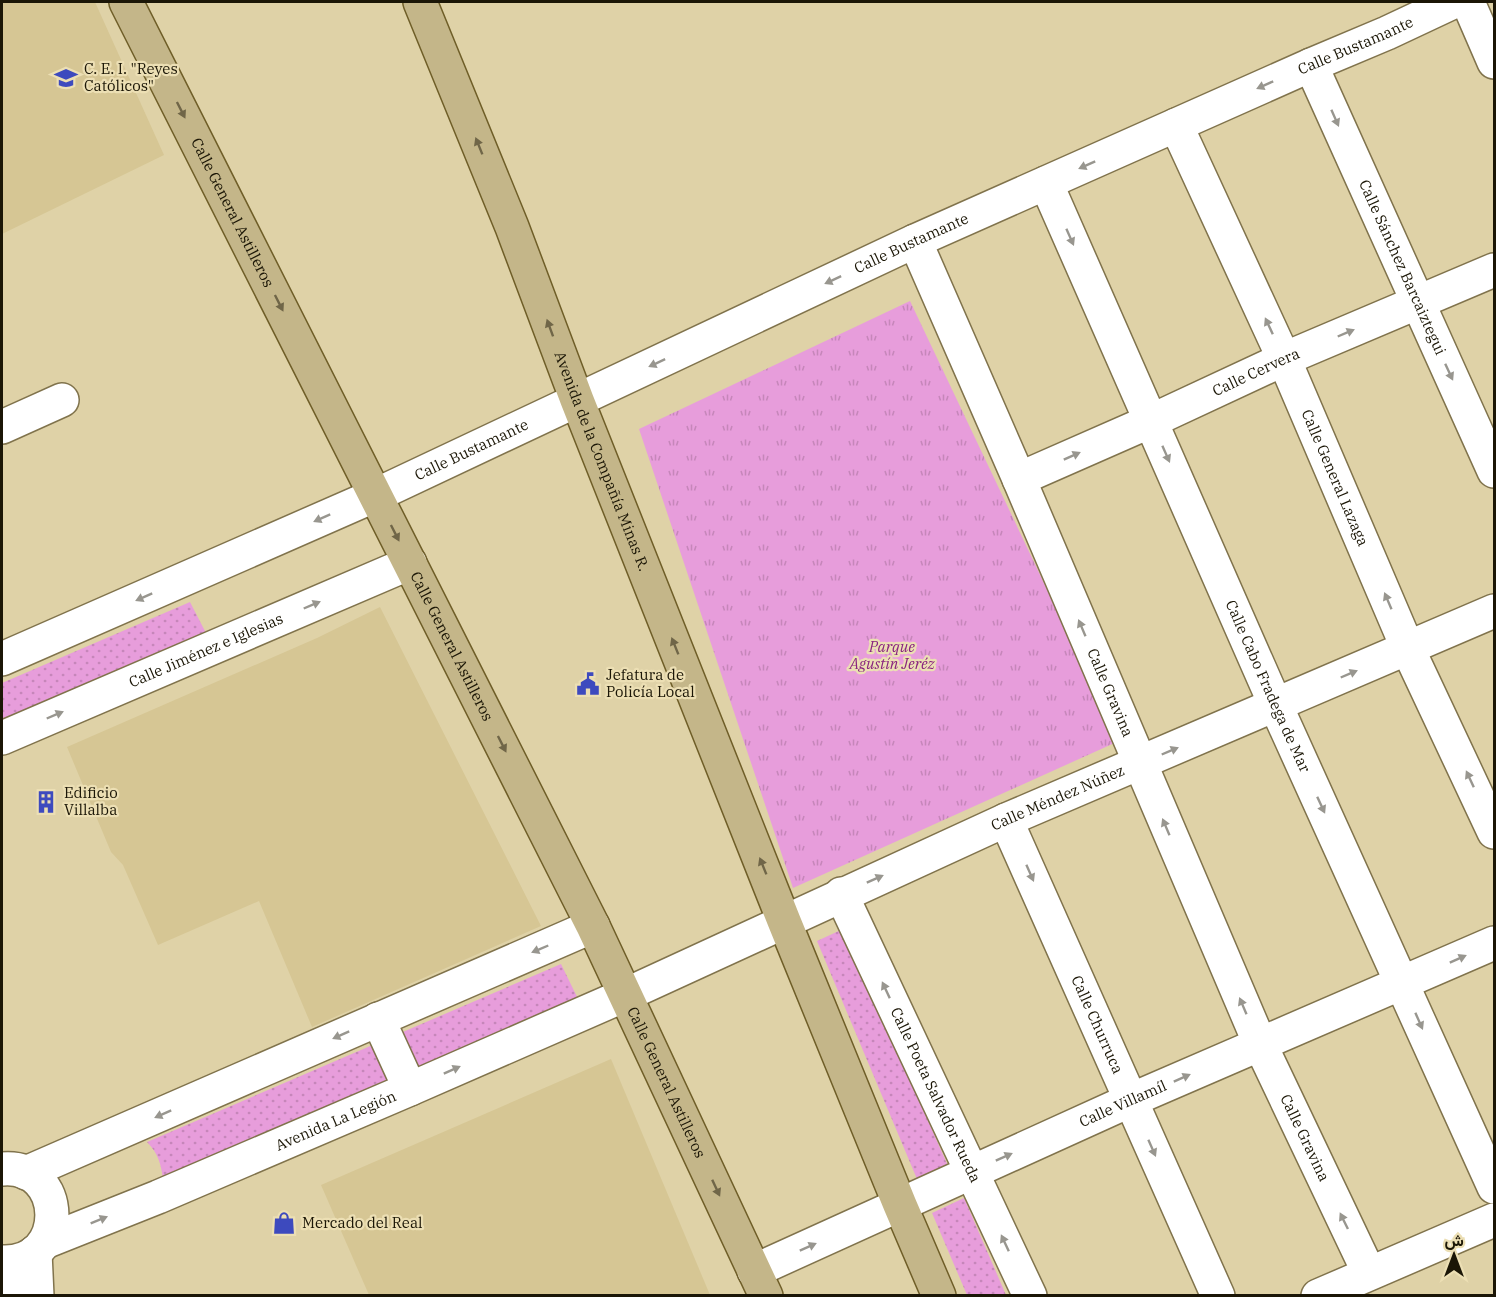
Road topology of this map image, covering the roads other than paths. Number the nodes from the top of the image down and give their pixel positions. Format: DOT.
graph roads {
  1 [pos="126,2"];
  2 [pos="420,2"];
  3 [pos="1453,2"];
  4 [pos="1468,2"];
  5 [pos="1494,62"];
  6 [pos="1311,64"];
  7 [pos="1176,125"];
  8 [pos="1046,183"];
  9 [pos="915,242"];
  10 [pos="1494,270"];
  11 [pos="1418,303"];
  12 [pos="1284,359"];
  13 [pos="62,400"];
  14 [pos="577,400"];
  15 [pos="1151,421"];
  16 [pos="2,427"];
  17 [pos="1494,471"];
  18 [pos="1019,479"];
  19 [pos="376,495"];
  20 [pos="410,562"];
  21 [pos="1494,611"];
  22 [pos="1408,649"];
  23 [pos="2,659"];
  24 [pos="1276,706"];
  25 [pos="2,738"];
  26 [pos="1139,764"];
  27 [pos="1006,820"];
  28 [pos="1494,831"];
  29 [pos="841,894"];
  30 [pos="784,921"];
  31 [pos="593,926"];
  32 [pos="1494,943"];
  33 [pos="1402,984"];
  34 [pos="625,995"];
  35 [pos="378,1019"];
  36 [pos="1260,1044"];
  37 [pos="410,1089"];
  38 [pos="1131,1100"];
  39 [pos="10,1168"];
  40 [pos="972,1172"];
  41 [pos="1494,1187"];
  42 [pos="900,1205"];
  43 [pos="1494,1220"];
  44 [pos="40,1247"];
  45 [pos="2,1262"];
  46 [pos="2,1272"];
  47 [pos="1369,1273"];
  48 [pos="760,1283"];
  49 [pos="12,1296"];
  50 [pos="37,1296"];
  51 [pos="939,1296"];
  52 [pos="1030,1296"];
  53 [pos="1218,1296"];
  54 [pos="1318,1296"];
  1 -- 19 [label="main road, Calle General Astilleros, one-way"];
  14 -- 2 [label="main road, Avenida de la Compañía Minas R., one-way"];
  3 -- 6 [label="street, Calle Bustamante"];
  4 -- 5 [label="street"];
  6 -- 7 [label="street, Calle Bustamante, one-way"];
  6 -- 11 [label="street, Calle Sánchez Barcaiztegui, one-way"];
  7 -- 8 [label="street, Calle Bustamante, one-way"];
  12 -- 7 [label="street, Calle General Lazaga, one-way"];
  8 -- 9 [label="street, Calle Bustamante"];
  8 -- 15 [label="street, Calle Cabo Fradega de Mar, one-way"];
  9 -- 14 [label="street, Calle Bustamante, one-way"];
  9 -- 18 [label="street, Calle Gravina"];
  10 -- 11 [label="street, Calle Cervera"];
  12 -- 11 [label="street, Calle Cervera, one-way"];
  11 -- 17 [label="street, Calle Sánchez Barcaiztegui, one-way"];
  12 -- 15 [label="street, Calle Cervera"];
  22 -- 12 [label="street, Calle General Lazaga, one-way"];
  13 -- 16 [label="street"];
  14 -- 19 [label="street, Calle Bustamante"];
  30 -- 14 [label="main road, Avenida de la Compañía Minas R., one-way"];
  18 -- 15 [label="street, Calle Cervera, one-way"];
  15 -- 24 [label="street, Calle Cabo Fradega de Mar, one-way"];
  26 -- 18 [label="street, Calle Gravina, one-way"];
  19 -- 20 [label="main road, Calle General Astilleros, one-way"];
  19 -- 23 [label="street, one-way"];
  25 -- 20 [label="street, Calle Jiménez e Iglesias, one-way"];
  20 -- 31 [label="main road, Calle General Astilleros, one-way"];
  21 -- 22 [label="street, Calle Méndez Núñez"];
  24 -- 22 [label="street, Calle Méndez Núñez, one-way"];
  28 -- 22 [label="street, Calle General Lazaga, one-way"];
  26 -- 24 [label="street, Calle Méndez Núñez, one-way"];
  24 -- 33 [label="street, Calle Cabo Fradega de Mar, one-way"];
  26 -- 27 [label="street, Calle Méndez Núñez"];
  36 -- 26 [label="street, Calle Gravina, one-way"];
  29 -- 27 [label="street, Calle Méndez Núñez, one-way"];
  27 -- 38 [label="street, Calle Churruca, one-way"];
  29 -- 30 [label="street, Calle Méndez Núñez"];
  40 -- 29 [label="street, Calle Poeta Salvador Rueda, one-way"];
  30 -- 34 [label="street, Calle Méndez Núñez"];
  30 -- 42 [label="main road"];
  31 -- 34 [label="main road, Calle General Astilleros"];
  31 -- 35 [label="street, one-way"];
  33 -- 32 [label="street, Calle Villamíl, one-way"];
  33 -- 36 [label="street, Calle Villamíl"];
  33 -- 41 [label="street, Calle Cabo Fradega de Mar, one-way"];
  37 -- 34 [label="street, Avenida La Legión, one-way"];
  34 -- 48 [label="main road, Calle General Astilleros, one-way"];
  35 -- 37 [label="street"];
  35 -- 39 [label="street, one-way"];
  38 -- 36 [label="street, Calle Villamíl, one-way"];
  47 -- 36 [label="street, Calle Gravina, one-way"];
  44 -- 37 [label="street, Avenida La Legión, one-way"];
  40 -- 38 [label="street, Calle Villamíl, one-way"];
  38 -- 53 [label="street, Calle Churruca, one-way"];
  39 -- 44 [label="street"];
  40 -- 42 [label="street, Calle Villamíl"];
  52 -- 40 [label="street, Calle Poeta Salvador Rueda, one-way"];
  48 -- 42 [label="street, Calle Villamíl, one-way"];
  42 -- 51 [label="main road"];
  43 -- 47 [label="street"];
  44 -- 45 [label="street, Avenida La Legión"];
  44 -- 50 [label="street"];
  46 -- 49 [label="street"];
  47 -- 54 [label="street"];
}
